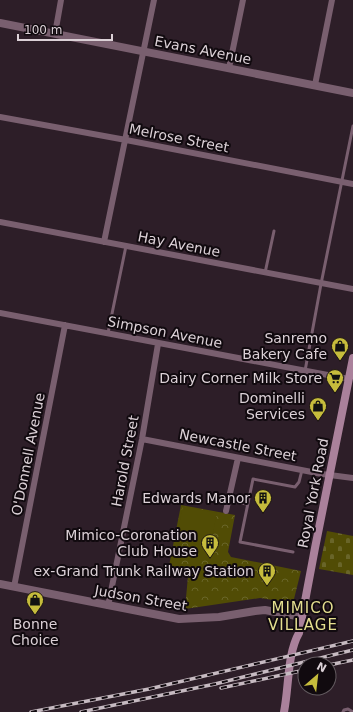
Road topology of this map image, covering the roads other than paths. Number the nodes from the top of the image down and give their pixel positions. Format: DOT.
graph roads {
  1 [pos="61,0"];
  2 [pos="154,0"];
  3 [pos="243,0"];
  4 [pos="332,0"];
  5 [pos="0,23"];
  6 [pos="55,34"];
  7 [pos="145,52"];
  8 [pos="229,68"];
  9 [pos="315,86"];
  10 [pos="353,93"];
  11 [pos="0,117"];
  12 [pos="353,126"];
  13 [pos="126,140"];
  14 [pos="342,182"];
  15 [pos="353,184"];
  16 [pos="0,222"];
  17 [pos="274,231"];
  18 [pos="104,242"];
  19 [pos="126,246"];
  20 [pos="265,273"];
  21 [pos="321,284"];
  22 [pos="353,289"];
  23 [pos="0,313"];
  24 [pos="65,325"];
  25 [pos="108,333"];
  26 [pos="158,344"];
  27 [pos="353,358"];
  28 [pos="305,371"];
  29 [pos="349,379"];
  30 [pos="142,439"];
  31 [pos="238,458"];
  32 [pos="302,469"];
  33 [pos="330,474"];
  34 [pos="353,478"];
  35 [pos="228,501"];
  36 [pos="247,504"];
  37 [pos="226,511"];
  38 [pos="293,552"];
  39 [pos="0,584"];
  40 [pos="14,587"];
  41 [pos="108,606"];
  42 [pos="302,616"];
  43 [pos="284,712"];
  44 [pos="343,712"];
  45 [pos="353,712"];
  1 -- 6 [label="street"];
  2 -- 7 [label="street"];
  3 -- 8 [label="street"];
  4 -- 9 [label="street"];
  5 -- 6 [label="street, Evans Avenue"];
  6 -- 7 [label="street, Evans Avenue"];
  7 -- 8 [label="street, Evans Avenue"];
  7 -- 13 [label="street"];
  8 -- 9 [label="street, Evans Avenue"];
  9 -- 10 [label="street, Evans Avenue"];
  11 -- 13 [label="street, Melrose Street"];
  12 -- 14 [label="lane"];
  13 -- 14 [label="street, Melrose Street"];
  13 -- 18 [label="street"];
  14 -- 15 [label="street, Melrose Street"];
  14 -- 21 [label="lane"];
  16 -- 18 [label="street, Hay Avenue"];
  17 -- 20 [label="lane"];
  18 -- 19 [label="street, Hay Avenue"];
  19 -- 20 [label="street, Hay Avenue"];
  19 -- 25 [label="lane"];
  20 -- 21 [label="street, Hay Avenue"];
  21 -- 22 [label="street, Hay Avenue"];
  21 -- 28 [label="lane"];
  23 -- 24 [label="street, Simpson Avenue"];
  24 -- 25 [label="street, Simpson Avenue"];
  24 -- 40 [label="street, O'Donnell Avenue"];
  25 -- 26 [label="street, Simpson Avenue"];
  26 -- 28 [label="street, Simpson Avenue"];
  26 -- 30 [label="street, Harold Street"];
  27 -- 29 [label="main road, Royal York Road"];
  28 -- 29 [label="street, Simpson Avenue"];
  29 -- 33 [label="main road, Royal York Road"];
  30 -- 31 [label="street, Newcastle Street"];
  30 -- 41 [label="street, Harold Street"];
  31 -- 32 [label="street, Newcastle Street"];
  31 -- 35 [label="street"];
  32 -- 33 [label="street, Newcastle Street"];
  32 -- 36 [label="lane"];
  33 -- 34 [label="street, Newcastle Street"];
  33 -- 42 [label="main road, Royal York Road"];
  35 -- 36 [label="lane"];
  35 -- 37 [label="street"];
  36 -- 38 [label="lane"];
  39 -- 40 [label="street, Judson Street"];
  40 -- 41 [label="street, Judson Street"];
  41 -- 42 [label="street, Judson Street"];
  42 -- 43 [label="main road, Royal York Road"];
  44 -- 45 [label="lane"];
}
